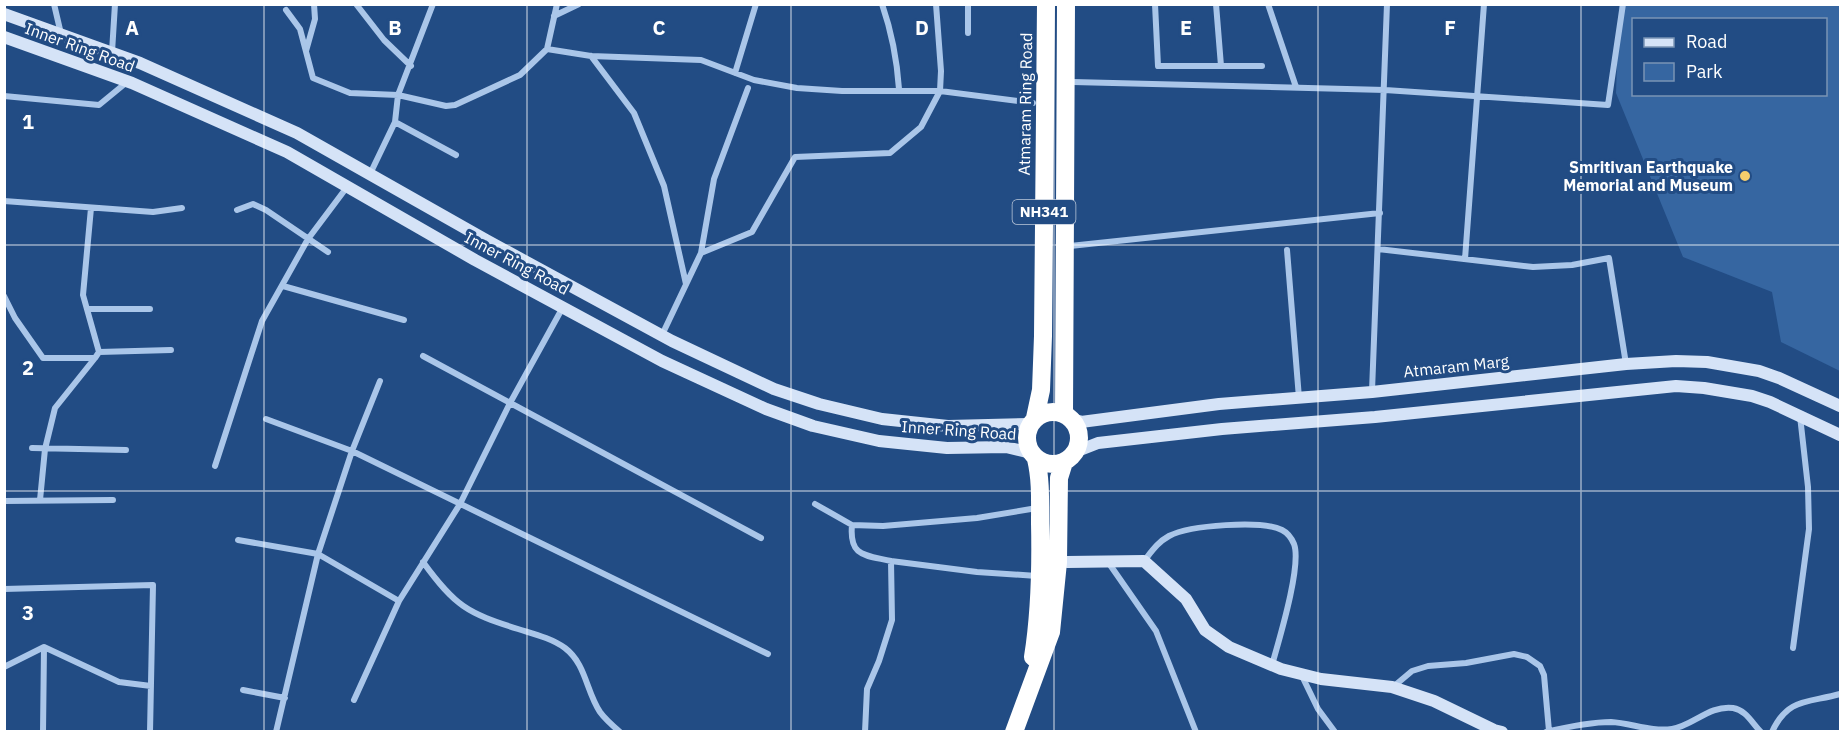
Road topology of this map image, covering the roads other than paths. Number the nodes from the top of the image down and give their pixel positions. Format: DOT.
graph roads {
  1 [pos="54,4"];
  2 [pos="115,4"];
  3 [pos="314,4"];
  4 [pos="356,4"];
  5 [pos="432,4"];
  6 [pos="557,4"];
  7 [pos="579,4"];
  8 [pos="756,4"];
  9 [pos="882,4"];
  10 [pos="936,4"];
  11 [pos="968,4"];
  12 [pos="1046,4"];
  13 [pos="1066,4"];
  14 [pos="1155,4"];
  15 [pos="1216,4"];
  16 [pos="1268,4"];
  17 [pos="1387,4"];
  18 [pos="1484,4"];
  19 [pos="1623,4"];
  20 [pos="286,10"];
  21 [pos="4,14"];
  22 [pos="554,16"];
  23 [pos="968,33"];
  24 [pos="61,34"];
  25 [pos="4,37"];
  26 [pos="547,49"];
  27 [pos="112,52"];
  28 [pos="306,52"];
  29 [pos="591,56"];
  30 [pos="411,66"];
  31 [pos="1221,66"];
  32 [pos="1262,66"];
  33 [pos="735,73"];
  34 [pos="127,82"];
  35 [pos="1073,82"];
  36 [pos="1296,87"];
  37 [pos="748,88"];
  38 [pos="899,90"];
  39 [pos="1385,90"];
  40 [pos="940,91"];
  41 [pos="398,95"];
  42 [pos="4,96"];
  43 [pos="1477,97"];
  44 [pos="1033,104"];
  45 [pos="395,122"];
  46 [pos="456,155"];
  47 [pos="370,174"];
  48 [pos="347,186"];
  49 [pos="4,201"];
  50 [pos="91,208"];
  51 [pos="182,208"];
  52 [pos="237,210"];
  53 [pos="1380,213"];
  54 [pos="308,239"];
  55 [pos="1070,246"];
  56 [pos="1378,249"];
  57 [pos="1287,250"];
  58 [pos="328,252"];
  59 [pos="701,253"];
  60 [pos="1465,259"];
  61 [pos="686,284"];
  62 [pos="283,286"];
  63 [pos="4,296"];
  64 [pos="564,307"];
  65 [pos="87,309"];
  66 [pos="150,309"];
  67 [pos="404,320"];
  68 [pos="662,335"];
  69 [pos="171,350"];
  70 [pos="97,355"];
  71 [pos="423,356"];
  72 [pos="1626,364"];
  73 [pos="380,381"];
  74 [pos="1372,392"];
  75 [pos="1299,398"];
  76 [pos="510,404"];
  77 [pos="1840,406"];
  78 [pos="1067,416"];
  79 [pos="1800,416"];
  80 [pos="266,420"];
  81 [pos="1033,421"];
  82 [pos="1840,435"];
  83 [pos="32,448"];
  84 [pos="45,449"];
  85 [pos="126,450"];
  86 [pos="352,451"];
  87 [pos="1034,456"];
  88 [pos="1070,457"];
  89 [pos="215,466"];
  90 [pos="40,500"];
  91 [pos="113,500"];
  92 [pos="4,501"];
  93 [pos="460,504"];
  94 [pos="815,504"];
  95 [pos="1040,507"];
  96 [pos="852,525"];
  97 [pos="761,538"];
  98 [pos="238,540"];
  99 [pos="318,554"];
  100 [pos="891,561"];
  101 [pos="1144,561"];
  102 [pos="423,562"];
  103 [pos="1067,562"];
  104 [pos="1107,562"];
  105 [pos="1040,576"];
  106 [pos="4,589"];
  107 [pos="399,601"];
  108 [pos="44,647"];
  109 [pos="1793,648"];
  110 [pos="768,654"];
  111 [pos="1272,665"];
  112 [pos="4,667"];
  113 [pos="1301,674"];
  114 [pos="151,686"];
  115 [pos="1392,687"];
  116 [pos="243,690"];
  117 [pos="1840,694"];
  118 [pos="285,698"];
  119 [pos="1026,698"];
  120 [pos="354,700"];
  121 [pos="1548,731"];
  122 [pos="43,732"];
  123 [pos="150,732"];
  124 [pos="276,732"];
  125 [pos="620,732"];
  126 [pos="865,732"];
  127 [pos="1014,732"];
  128 [pos="1196,732"];
  129 [pos="1335,732"];
  130 [pos="1502,732"];
  131 [pos="1761,732"];
  132 [pos="1772,732"];
  1 -- 24 [label="street"];
  2 -- 27 [label="street"];
  3 -- 28 [label="street"];
  4 -- 30 [label="street"];
  5 -- 30 [label="street"];
  6 -- 22 [label="street"];
  7 -- 22 [label="street"];
  8 -- 33 [label="street"];
  9 -- 38 [label="street"];
  10 -- 40 [label="street"];
  11 -- 23 [label="street"];
  12 -- 81 [label="highway, Atmaram Ring Road / NH341"];
  13 -- 78 [label="highway, NH341"];
  14 -- 31 [label="street"];
  15 -- 31 [label="street"];
  16 -- 36 [label="street"];
  17 -- 39 [label="street"];
  18 -- 43 [label="street"];
  19 -- 43 [label="street"];
  20 -- 28 [label="street"];
  21 -- 24 [label="main road, Inner Ring Road"];
  22 -- 26 [label="street"];
  24 -- 27 [label="main road, Inner Ring Road"];
  25 -- 34 [label="main road, Inner Ring Road"];
  26 -- 29 [label="street"];
  26 -- 41 [label="street"];
  27 -- 47 [label="main road, Inner Ring Road"];
  28 -- 41 [label="street"];
  29 -- 33 [label="street"];
  29 -- 61 [label="street"];
  30 -- 41 [label="street"];
  31 -- 32 [label="street"];
  33 -- 38 [label="street"];
  34 -- 42 [label="street"];
  34 -- 48 [label="main road, Inner Ring Road"];
  35 -- 36 [label="street"];
  36 -- 39 [label="street"];
  37 -- 59 [label="street"];
  38 -- 40 [label="street"];
  39 -- 43 [label="street"];
  39 -- 53 [label="street"];
  40 -- 44 [label="street"];
  40 -- 59 [label="street"];
  41 -- 45 [label="street"];
  43 -- 60 [label="street"];
  45 -- 46 [label="street"];
  45 -- 47 [label="street"];
  47 -- 68 [label="main road, Inner Ring Road"];
  48 -- 54 [label="street"];
  48 -- 64 [label="main road, Inner Ring Road"];
  49 -- 50 [label="street"];
  50 -- 51 [label="street"];
  50 -- 65 [label="street"];
  52 -- 54 [label="street"];
  53 -- 55 [label="street"];
  53 -- 56 [label="street"];
  54 -- 58 [label="street"];
  54 -- 62 [label="street"];
  56 -- 60 [label="street"];
  56 -- 74 [label="street"];
  57 -- 75 [label="street"];
  59 -- 61 [label="street"];
  60 -- 72 [label="street"];
  61 -- 68 [label="street"];
  62 -- 67 [label="street"];
  62 -- 89 [label="street"];
  63 -- 70 [label="street"];
  64 -- 76 [label="street"];
  64 -- 87 [label="main road, Inner Ring Road"];
  65 -- 66 [label="street"];
  65 -- 70 [label="street"];
  68 -- 81 [label="main road, Inner Ring Road"];
  69 -- 70 [label="street"];
  70 -- 84 [label="street"];
  71 -- 76 [label="street"];
  72 -- 74 [label="main road, Atmaram Marg"];
  72 -- 77 [label="main road, Atmaram Marg"];
  73 -- 86 [label="street"];
  74 -- 75 [label="main road, Atmaram Marg"];
  75 -- 78 [label="main road, Atmaram Marg"];
  76 -- 93 [label="street"];
  76 -- 97 [label="street"];
  78 -- 81 [label="highway"];
  78 -- 88 [label="highway, NH341"];
  79 -- 82 [label="main road"];
  79 -- 88 [label="main road"];
  79 -- 109 [label="street"];
  80 -- 86 [label="street"];
  81 -- 87 [label="highway, NH341"];
  83 -- 84 [label="street"];
  84 -- 85 [label="street"];
  84 -- 90 [label="street"];
  86 -- 93 [label="street"];
  86 -- 99 [label="street"];
  87 -- 88 [label="highway"];
  87 -- 95 [label="highway, NH341"];
  88 -- 119 [label="highway, NH341"];
  90 -- 91 [label="street"];
  90 -- 92 [label="street"];
  93 -- 102 [label="street"];
  93 -- 110 [label="street"];
  94 -- 96 [label="street"];
  95 -- 96 [label="street"];
  95 -- 105 [label="highway, NH341"];
  96 -- 100 [label="street"];
  98 -- 99 [label="street"];
  99 -- 107 [label="street"];
  99 -- 118 [label="street"];
  100 -- 105 [label="street"];
  100 -- 126 [label="street"];
  101 -- 104 [label="main road"];
  101 -- 111 [label="main road"];
  101 -- 111 [label="street"];
  102 -- 107 [label="street"];
  102 -- 125 [label="street"];
  103 -- 104 [label="main road"];
  104 -- 128 [label="street"];
  105 -- 119 [label="highway, NH341"];
  106 -- 114 [label="street"];
  107 -- 120 [label="street"];
  108 -- 112 [label="street"];
  108 -- 114 [label="street"];
  108 -- 122 [label="street"];
  111 -- 113 [label="main road"];
  113 -- 115 [label="main road"];
  113 -- 129 [label="street"];
  114 -- 123 [label="street"];
  115 -- 121 [label="street"];
  115 -- 130 [label="main road"];
  116 -- 118 [label="street"];
  117 -- 132 [label="street"];
  118 -- 124 [label="street"];
  119 -- 127 [label="highway, NH341"];
  121 -- 131 [label="street"];
}
